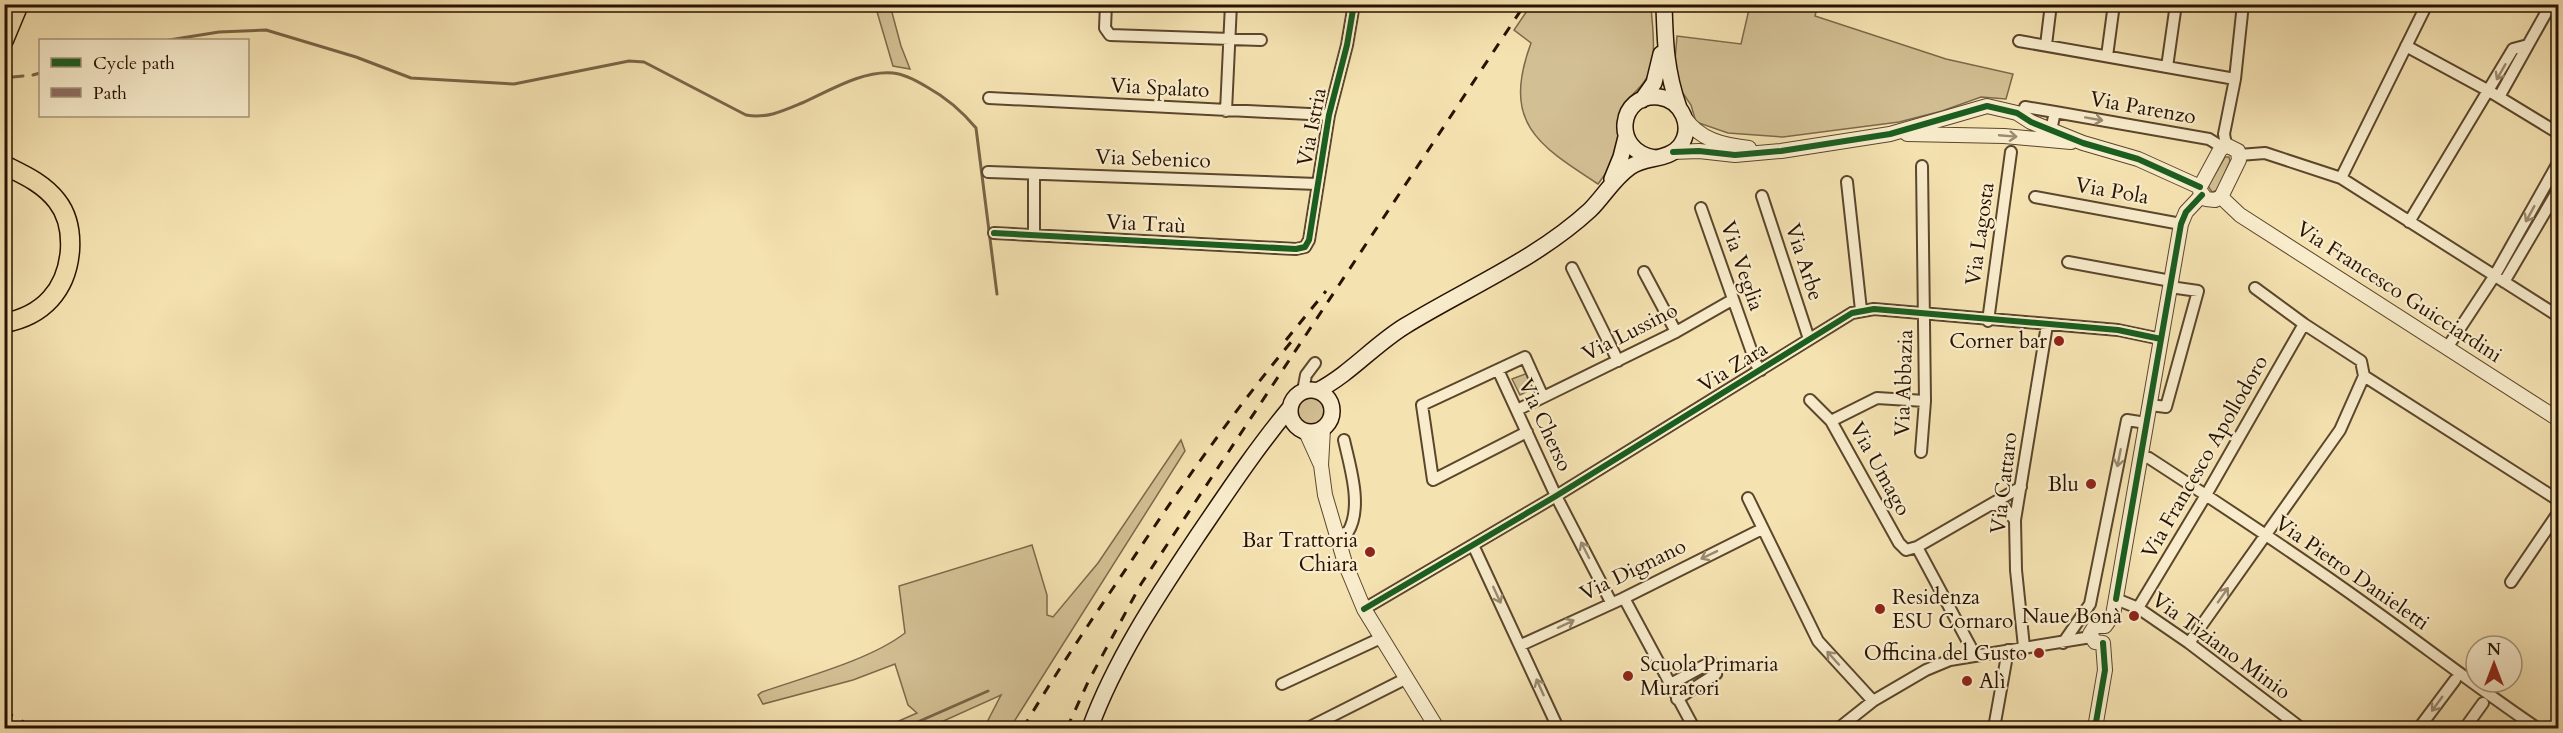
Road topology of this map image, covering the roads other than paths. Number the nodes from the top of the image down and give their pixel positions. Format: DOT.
graph roads {
  1 [pos="19,4"];
  2 [pos="1106,4"];
  3 [pos="1231,4"];
  4 [pos="1354,4"];
  5 [pos="1664,4"];
  6 [pos="2052,4"];
  7 [pos="2114,4"];
  8 [pos="2176,4"];
  9 [pos="2243,4"];
  10 [pos="2427,4"];
  11 [pos="2551,4"];
  12 [pos="6,37"];
  13 [pos="1228,39"];
  14 [pos="1664,39"];
  15 [pos="1261,40"];
  16 [pos="2019,41"];
  17 [pos="2046,45"];
  18 [pos="2406,46"];
  19 [pos="2107,56"];
  20 [pos="2167,67"];
  21 [pos="2235,78"];
  22 [pos="2494,94"];
  23 [pos="989,98"];
  24 [pos="1642,100"];
  25 [pos="2025,107"];
  26 [pos="1226,111"];
  27 [pos="1682,112"];
  28 [pos="2055,112"];
  29 [pos="1329,115"];
  30 [pos="2051,130"];
  31 [pos="1890,134"];
  32 [pos="2559,134"];
  33 [pos="1626,137"];
  34 [pos="2083,143"];
  35 [pos="2224,146"];
  36 [pos="1781,151"];
  37 [pos="1673,152"];
  38 [pos="2011,152"];
  39 [pos="2239,155"];
  40 [pos="1655,158"];
  41 [pos="2559,163"];
  42 [pos="4,165"];
  43 [pos="1922,166"];
  44 [pos="988,172"];
  45 [pos="1034,174"];
  46 [pos="2342,178"];
  47 [pos="1847,182"];
  48 [pos="1317,184"];
  49 [pos="1609,187"];
  50 [pos="2559,190"];
  51 [pos="2201,191"];
  52 [pos="1762,196"];
  53 [pos="2035,197"];
  54 [pos="2221,197"];
  55 [pos="1701,208"];
  56 [pos="2409,222"];
  57 [pos="2181,224"];
  58 [pos="994,233"];
  59 [pos="1034,235"];
  60 [pos="1296,249"];
  61 [pos="2068,262"];
  62 [pos="1572,268"];
  63 [pos="1644,272"];
  64 [pos="2500,279"];
  65 [pos="2171,284"];
  66 [pos="2255,288"];
  67 [pos="1732,300"];
  68 [pos="1862,310"];
  69 [pos="1925,315"];
  70 [pos="2559,316"];
  71 [pos="1988,321"];
  72 [pos="4,323"];
  73 [pos="2304,324"];
  74 [pos="2047,325"];
  75 [pos="1676,332"];
  76 [pos="1809,339"];
  77 [pos="2161,339"];
  78 [pos="2448,348"];
  79 [pos="1618,361"];
  80 [pos="1315,363"];
  81 [pos="1348,370"];
  82 [pos="1498,370"];
  83 [pos="1761,370"];
  84 [pos="2364,376"];
  85 [pos="1310,391"];
  86 [pos="1543,397"];
  87 [pos="1810,400"];
  88 [pos="1925,401"];
  89 [pos="1331,404"];
  90 [pos="2150,405"];
  91 [pos="1290,409"];
  92 [pos="1517,410"];
  93 [pos="2559,419"];
  94 [pos="1831,421"];
  95 [pos="2146,423"];
  96 [pos="1323,429"];
  97 [pos="1302,430"];
  98 [pos="1527,432"];
  99 [pos="1344,440"];
  100 [pos="1264,442"];
  101 [pos="1921,452"];
  102 [pos="2140,457"];
  103 [pos="1321,465"];
  104 [pos="2021,487"];
  105 [pos="2206,495"];
  106 [pos="1556,496"];
  107 [pos="1748,498"];
  108 [pos="2559,500"];
  109 [pos="1992,504"];
  110 [pos="2559,513"];
  111 [pos="2015,520"];
  112 [pos="1762,529"];
  113 [pos="1336,536"];
  114 [pos="2265,536"];
  115 [pos="1473,545"];
  116 [pos="1917,547"];
  117 [pos="2511,582"];
  118 [pos="1624,598"];
  119 [pos="2116,599"];
  120 [pos="1611,602"];
  121 [pos="2138,608"];
  122 [pos="1364,609"];
  123 [pos="1381,638"];
  124 [pos="2097,640"];
  125 [pos="2064,643"];
  126 [pos="2189,643"];
  127 [pos="1521,645"];
  128 [pos="2024,647"];
  129 [pos="2008,650"];
  130 [pos="1975,655"];
  131 [pos="1405,679"];
  132 [pos="2455,680"];
  133 [pos="1282,684"];
  134 [pos="1669,685"];
  135 [pos="1677,699"];
  136 [pos="1873,701"];
  137 [pos="2483,703"];
  138 [pos="2520,724"];
  139 [pos="1090,729"];
  140 [pos="1308,729"];
  141 [pos="1437,729"];
  142 [pos="1558,729"];
  143 [pos="1694,729"];
  144 [pos="1839,729"];
  145 [pos="1994,729"];
  146 [pos="2095,729"];
  147 [pos="2301,729"];
  148 [pos="2419,729"];
  149 [pos="2465,729"];
  150 [pos="2536,729"];
  1 -- 12 [label="highway"];
  2 -- 13 [label="street"];
  3 -- 13 [label="street"];
  4 -- 29 [label="street, Via Istria"];
  5 -- 14 [label="main road"];
  6 -- 17 [label="street"];
  7 -- 19 [label="street"];
  8 -- 20 [label="street"];
  9 -- 21 [label="street"];
  10 -- 18 [label="street"];
  11 -- 22 [label="street"];
  13 -- 15 [label="street"];
  13 -- 26 [label="street"];
  14 -- 24 [label="main road"];
  14 -- 27 [label="main road"];
  16 -- 17 [label="street"];
  17 -- 19 [label="street"];
  18 -- 22 [label="street"];
  18 -- 46 [label="street"];
  19 -- 20 [label="street"];
  20 -- 21 [label="street"];
  21 -- 35 [label="street"];
  22 -- 32 [label="street"];
  22 -- 56 [label="street"];
  23 -- 26 [label="street, Via Spalato"];
  24 -- 27 [label="main road"];
  24 -- 33 [label="main road"];
  25 -- 28 [label="street, Via Parenzo"];
  26 -- 29 [label="street, Via Spalato"];
  27 -- 36 [label="street"];
  27 -- 37 [label="main road"];
  28 -- 30 [label="street"];
  28 -- 35 [label="street, Via Parenzo, one-way"];
  29 -- 48 [label="street, Via Istria"];
  30 -- 31 [label="street"];
  30 -- 34 [label="street"];
  31 -- 34 [label="street, one-way"];
  31 -- 36 [label="street"];
  33 -- 40 [label="main road"];
  33 -- 49 [label="main road"];
  34 -- 51 [label="street"];
  35 -- 39 [label="street"];
  35 -- 51 [label="street"];
  36 -- 37 [label="street"];
  37 -- 40 [label="main road"];
  38 -- 71 [label="street, Via Lagosta"];
  39 -- 46 [label="street"];
  39 -- 54 [label="street"];
  40 -- 49 [label="main road"];
  41 -- 64 [label="street, one-way"];
  42 -- 72 [label="highway"];
  43 -- 69 [label="street, Via Abbazia"];
  44 -- 45 [label="street, Via Sebenico"];
  45 -- 48 [label="street, Via Sebenico"];
  45 -- 59 [label="street"];
  46 -- 56 [label="street"];
  47 -- 68 [label="street"];
  48 -- 60 [label="street, Via Istria"];
  49 -- 81 [label="main road"];
  50 -- 64 [label="street"];
  51 -- 54 [label="street"];
  51 -- 57 [label="street"];
  52 -- 76 [label="street, Via Arbe"];
  53 -- 57 [label="street, Via Pola"];
  54 -- 78 [label="street, Via Francesco Guicciardini"];
  55 -- 67 [label="street, Via Veglia"];
  56 -- 64 [label="street"];
  57 -- 65 [label="street"];
  58 -- 59 [label="street, Via Traù"];
  59 -- 60 [label="street, Via Traù"];
  61 -- 65 [label="street"];
  62 -- 79 [label="street"];
  63 -- 75 [label="street"];
  64 -- 70 [label="street"];
  64 -- 78 [label="street"];
  65 -- 77 [label="street"];
  65 -- 90 [label="street"];
  66 -- 73 [label="street"];
  67 -- 75 [label="street, Via Lussino"];
  67 -- 83 [label="street, Via Veglia"];
  68 -- 69 [label="street"];
  68 -- 76 [label="street, Via Zara"];
  69 -- 71 [label="street"];
  69 -- 88 [label="street, Via Abbazia"];
  71 -- 74 [label="street"];
  73 -- 84 [label="street"];
  73 -- 105 [label="street, Via Francesco Apollodoro"];
  74 -- 77 [label="street"];
  74 -- 104 [label="street, Via Cattaro"];
  75 -- 79 [label="street, Via Lussino"];
  76 -- 83 [label="street, Via Zara"];
  77 -- 90 [label="street"];
  78 -- 93 [label="street, Via Francesco Guicciardini"];
  79 -- 86 [label="street, Via Lussino"];
  80 -- 85 [label="street"];
  81 -- 85 [label="main road"];
  81 -- 89 [label="main road"];
  82 -- 86 [label="street"];
  82 -- 92 [label="street, Via Cherso"];
  82 -- 98 [label="street"];
  83 -- 106 [label="street, Via Zara"];
  84 -- 108 [label="street"];
  84 -- 114 [label="street"];
  85 -- 89 [label="main road"];
  85 -- 91 [label="main road"];
  86 -- 92 [label="street, Via Lussino"];
  87 -- 94 [label="street, Via Umago"];
  88 -- 94 [label="street"];
  88 -- 101 [label="street, Via Abbazia"];
  89 -- 96 [label="main road"];
  90 -- 95 [label="street"];
  91 -- 97 [label="main road"];
  91 -- 100 [label="main road"];
  92 -- 98 [label="street, Via Cherso"];
  94 -- 116 [label="street, Via Umago"];
  95 -- 102 [label="street"];
  95 -- 125 [label="street, one-way"];
  96 -- 97 [label="main road"];
  96 -- 103 [label="street"];
  97 -- 100 [label="main road"];
  97 -- 103 [label="street"];
  98 -- 106 [label="street, Via Cherso"];
  99 -- 113 [label="street"];
  100 -- 139 [label="main road"];
  102 -- 105 [label="street, Via Pietro Danieletti"];
  102 -- 119 [label="street"];
  103 -- 113 [label="street"];
  104 -- 109 [label="street"];
  104 -- 111 [label="street, Via Cattaro"];
  105 -- 114 [label="street, Via Pietro Danieletti"];
  105 -- 121 [label="street, Via Francesco Apollodoro"];
  106 -- 115 [label="street, Via Zara"];
  120 -- 106 [label="street, Via Cherso, one-way"];
  107 -- 112 [label="street"];
  109 -- 111 [label="street"];
  109 -- 116 [label="street"];
  110 -- 117 [label="street"];
  111 -- 128 [label="street, Via Cattaro"];
  112 -- 118 [label="street, Via Dignano, one-way"];
  136 -- 112 [label="street, one-way"];
  113 -- 122 [label="street"];
  126 -- 114 [label="street, one-way"];
  114 -- 138 [label="street, Via Pietro Danieletti"];
  115 -- 122 [label="street, Via Zara"];
  115 -- 127 [label="street, one-way"];
  116 -- 130 [label="street"];
  118 -- 120 [label="street, Via Dignano"];
  118 -- 134 [label="street"];
  119 -- 121 [label="street, Via Tiziano Minio"];
  119 -- 124 [label="street"];
  127 -- 120 [label="street, Via Dignano, one-way"];
  121 -- 126 [label="street, Via Tiziano Minio"];
  122 -- 123 [label="street"];
  123 -- 131 [label="street"];
  123 -- 133 [label="street"];
  124 -- 125 [label="street"];
  124 -- 146 [label="street"];
  125 -- 128 [label="street"];
  126 -- 147 [label="street, Via Tiziano Minio"];
  142 -- 127 [label="street, one-way"];
  128 -- 129 [label="street"];
  129 -- 130 [label="street"];
  129 -- 145 [label="street"];
  130 -- 136 [label="street"];
  131 -- 140 [label="street"];
  131 -- 141 [label="street"];
  132 -- 148 [label="street, one-way"];
  134 -- 135 [label="street"];
  134 -- 135 [label="street"];
  135 -- 143 [label="street"];
  136 -- 144 [label="street"];
  137 -- 149 [label="street"];
  138 -- 150 [label="street, Via Pietro Danieletti"];
}
